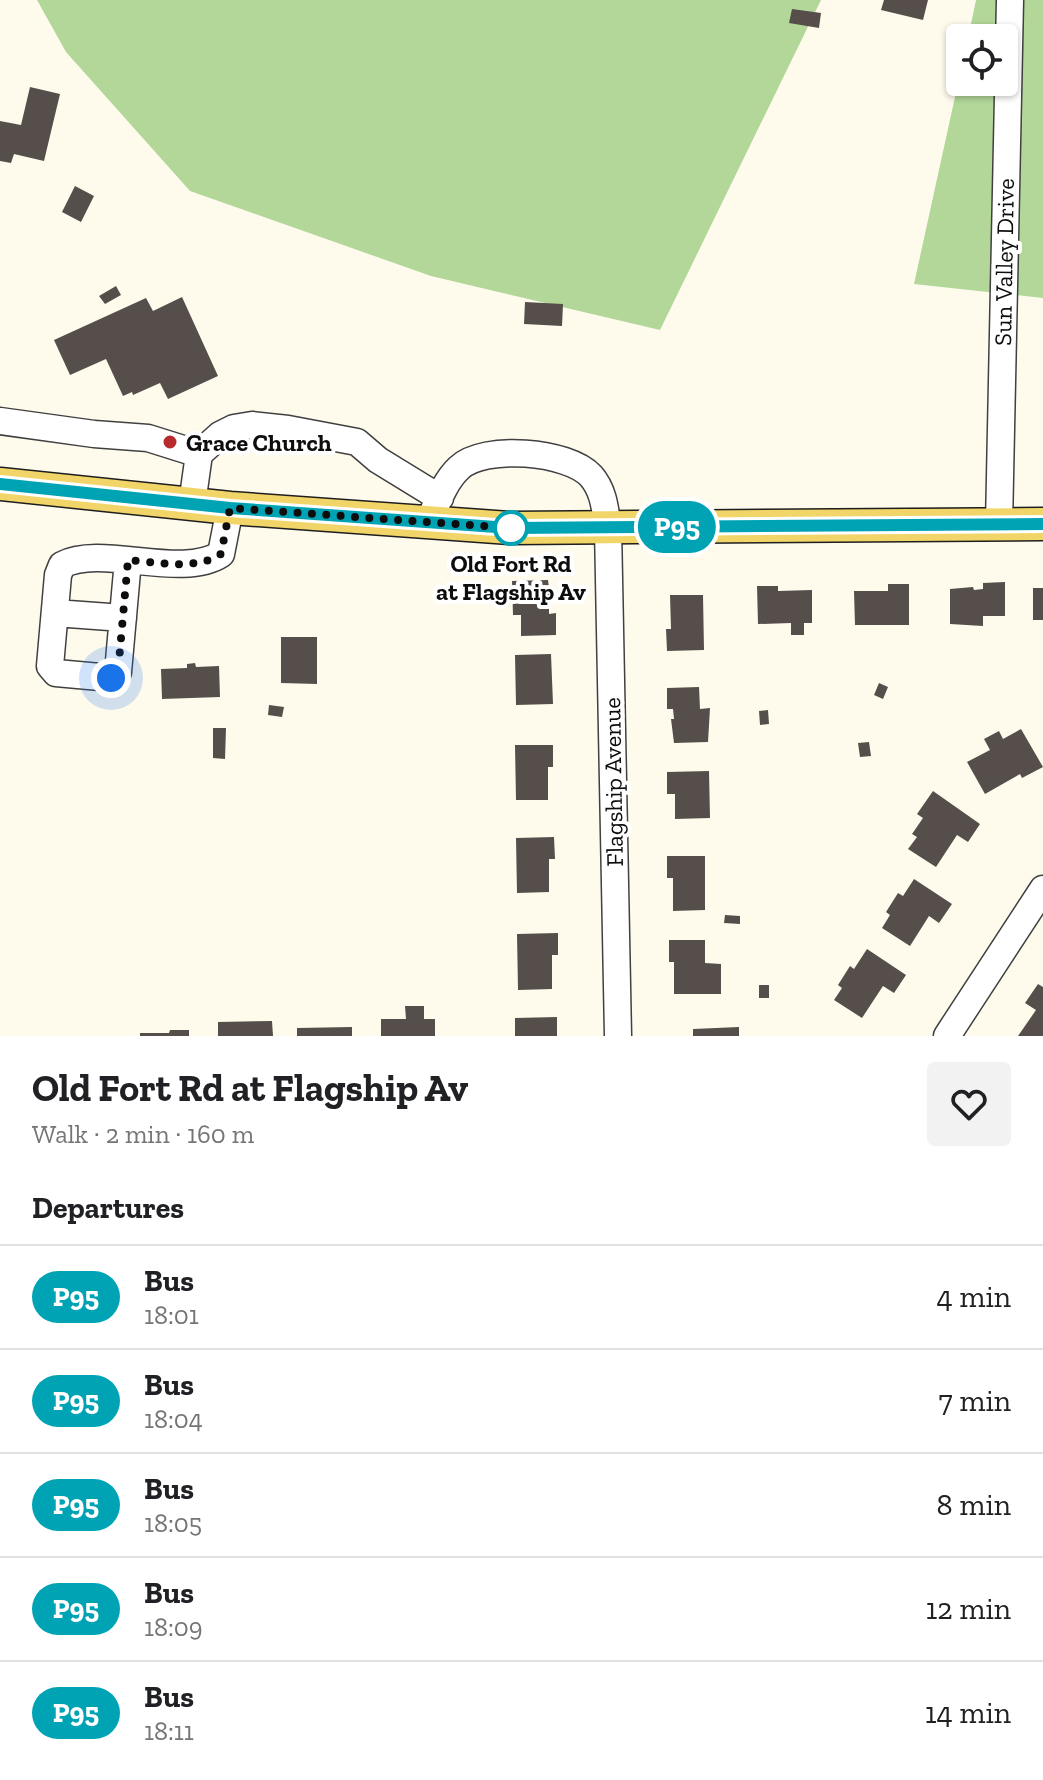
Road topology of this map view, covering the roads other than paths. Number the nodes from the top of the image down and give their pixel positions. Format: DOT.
graph roads {
  1 [pos="1010,0"];
  2 [pos="0,421"];
  3 [pos="199,454"];
  4 [pos="0,484"];
  5 [pos="192,504"];
  6 [pos="230,508"];
  7 [pos="434,510"];
  8 [pos="1043,524"];
  9 [pos="999,525"];
  10 [pos="608,528"];
  11 [pos="128,560"];
  12 [pos="55,613"];
  13 [pos="123,618"];
  14 [pos="1043,889"];
  15 [pos="618,1036"];
  16 [pos="947,1036"];
  1 -- 9 [label="street, Sun Valley Drive"];
  2 -- 3 [label="street"];
  3 -- 5 [label="street"];
  3 -- 7 [label="street"];
  4 -- 5 [label="main road"];
  5 -- 6 [label="main road"];
  6 -- 7 [label="main road"];
  6 -- 11 [label="street"];
  7 -- 10 [label="main road"];
  7 -- 10 [label="street, Flagship Avenue"];
  8 -- 9 [label="main road"];
  9 -- 10 [label="main road"];
  10 -- 15 [label="street, Flagship Avenue"];
  11 -- 12 [label="street"];
  11 -- 13 [label="street"];
  12 -- 13 [label="street"];
  12 -- 13 [label="street"];
  14 -- 16 [label="street"];
}
